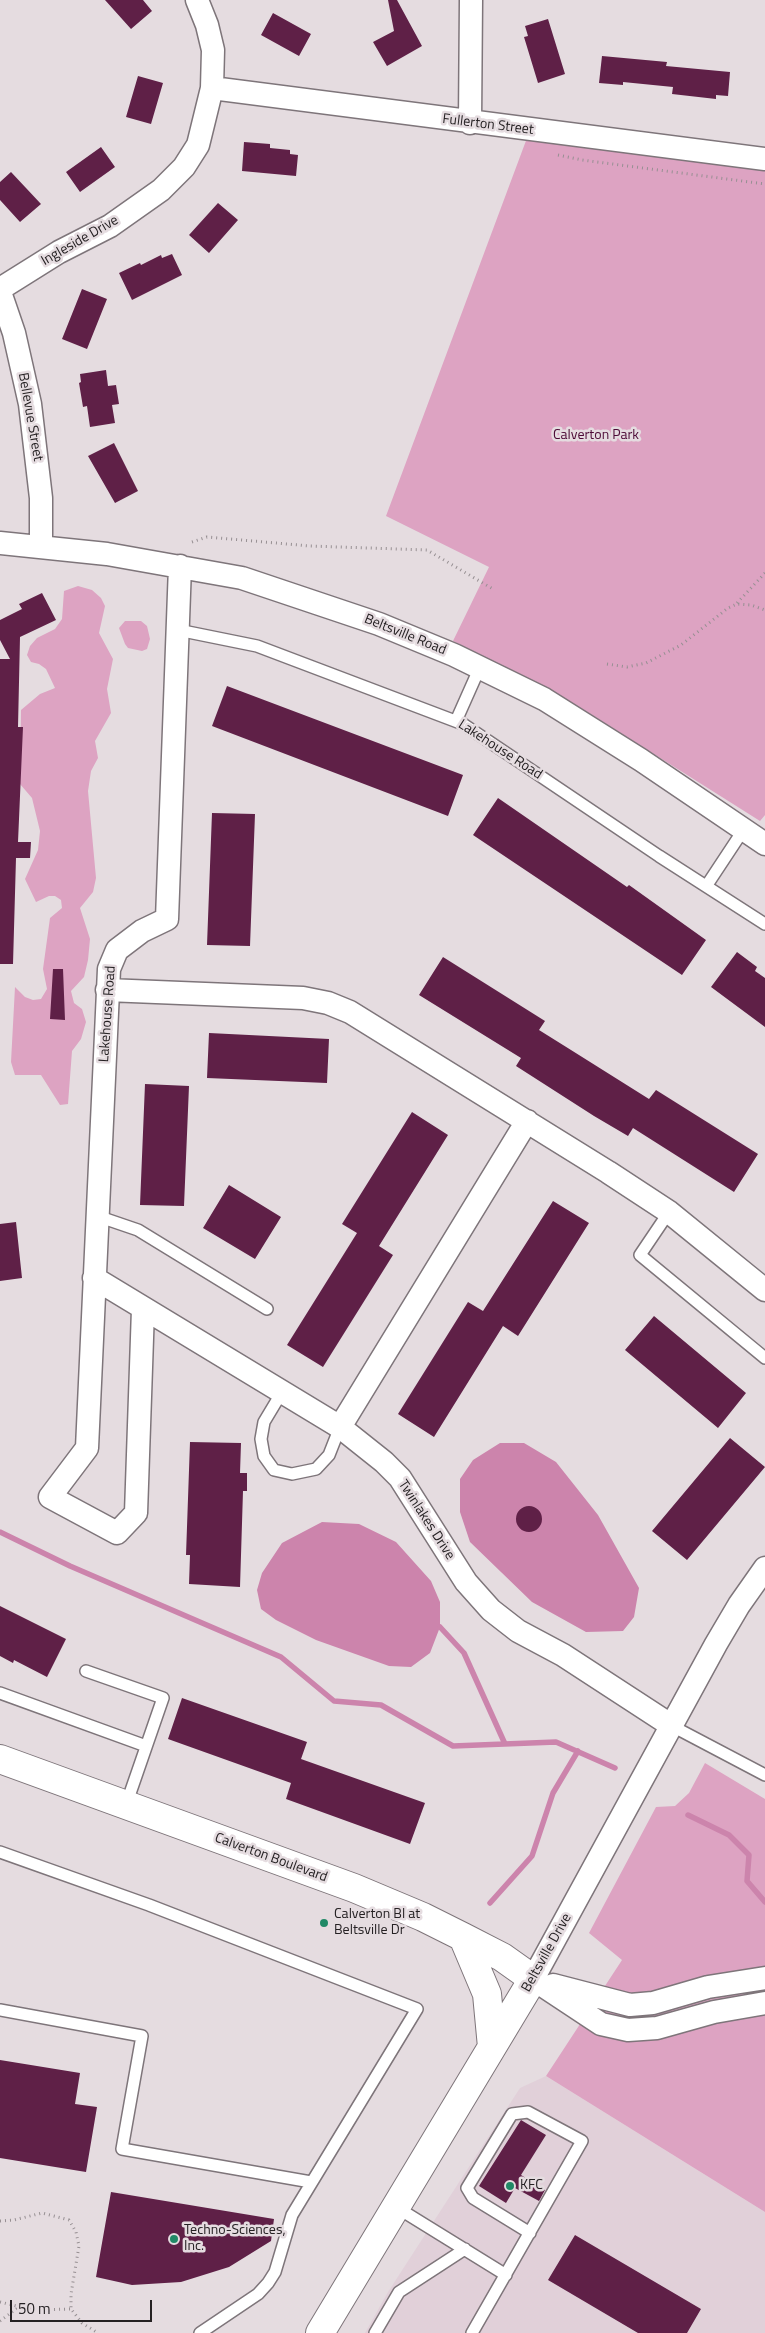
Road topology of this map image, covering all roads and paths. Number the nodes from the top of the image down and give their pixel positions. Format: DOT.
graph roads {
  1 [pos="197,0"];
  2 [pos="471,0"];
  3 [pos="212,88"];
  4 [pos="470,123"];
  5 [pos="555,154"];
  6 [pos="765,159"];
  7 [pos="765,184"];
  8 [pos="0,290"];
  9 [pos="0,542"];
  10 [pos="192,542"];
  11 [pos="41,546"];
  12 [pos="180,566"];
  13 [pos="765,573"];
  14 [pos="493,589"];
  15 [pos="737,604"];
  16 [pos="765,610"];
  17 [pos="178,630"];
  18 [pos="607,664"];
  19 [pos="480,667"];
  20 [pos="456,721"];
  21 [pos="744,829"];
  22 [pos="765,844"];
  23 [pos="707,885"];
  24 [pos="765,924"];
  25 [pos="108,990"];
  26 [pos="527,1121"];
  27 [pos="669,1212"];
  28 [pos="97,1216"];
  29 [pos="94,1278"];
  30 [pos="765,1290"];
  31 [pos="144,1309"];
  32 [pos="267,1309"];
  33 [pos="765,1358"];
  34 [pos="282,1392"];
  35 [pos="340,1427"];
  36 [pos="765,1568"];
  37 [pos="86,1671"];
  38 [pos="0,1693"];
  39 [pos="672,1726"];
  40 [pos="146,1746"];
  41 [pos="0,1759"];
  42 [pos="765,1774"];
  43 [pos="126,1805"];
  44 [pos="0,1852"];
  45 [pos="463,1937"];
  46 [pos="765,1978"];
  47 [pos="533,1979"];
  48 [pos="708,1987"];
  49 [pos="765,2003"];
  50 [pos="0,2010"];
  51 [pos="714,2012"];
  52 [pos="492,2047"];
  53 [pos="311,2182"];
  54 [pos="396,2207"];
  55 [pos="0,2221"];
  56 [pos="530,2233"];
  57 [pos="465,2249"];
  58 [pos="506,2275"];
  59 [pos="0,2302"];
  60 [pos="19,2307"];
  61 [pos="72,2309"];
  62 [pos="0,2321"];
  63 [pos="98,2333"];
  64 [pos="200,2333"];
  65 [pos="320,2333"];
  66 [pos="375,2333"];
  67 [pos="472,2333"];
  1 -- 3 [label="street, Ingleside Drive"];
  2 -- 4 [label="street"];
  3 -- 4 [label="street, Fullerton Street"];
  3 -- 8 [label="street, Ingleside Drive"];
  4 -- 6 [label="street, Fullerton Street"];
  5 -- 7 [label="path"];
  8 -- 11 [label="street, Bellevue Street"];
  9 -- 11 [label="street, Beltsville Road"];
  10 -- 14 [label="path"];
  11 -- 12 [label="street, Beltsville Road"];
  12 -- 17 [label="street, Lakehouse Road"];
  12 -- 19 [label="street, Beltsville Road"];
  13 -- 15 [label="path"];
  15 -- 16 [label="path"];
  15 -- 18 [label="path"];
  17 -- 20 [label="lane, Lakehouse Road"];
  17 -- 25 [label="street, Lakehouse Road"];
  19 -- 20 [label="lane"];
  19 -- 21 [label="street, Beltsville Road"];
  20 -- 23 [label="lane, Lakehouse Road"];
  21 -- 22 [label="street, Beltsville Road"];
  21 -- 23 [label="lane"];
  23 -- 24 [label="lane, Lakehouse Road"];
  25 -- 26 [label="street"];
  25 -- 28 [label="street, Lakehouse Road"];
  26 -- 27 [label="street"];
  26 -- 35 [label="street"];
  27 -- 30 [label="street"];
  27 -- 33 [label="lane"];
  28 -- 29 [label="street, Lakehouse Road"];
  28 -- 32 [label="lane"];
  29 -- 31 [label="street, Twinlakes Drive"];
  29 -- 31 [label="street, Lakehouse Road"];
  31 -- 34 [label="street, Twinlakes Drive"];
  34 -- 35 [label="street, Twinlakes Drive"];
  34 -- 35 [label="lane"];
  35 -- 39 [label="street, Twinlakes Drive"];
  36 -- 39 [label="street, Beltsville Drive"];
  37 -- 40 [label="lane"];
  38 -- 40 [label="lane"];
  39 -- 42 [label="lane"];
  39 -- 47 [label="street, Beltsville Drive"];
  40 -- 43 [label="lane"];
  41 -- 43 [label="street, Calverton Boulevard"];
  43 -- 45 [label="street, Calverton Boulevard"];
  44 -- 53 [label="lane"];
  45 -- 47 [label="street, Calverton Boulevard"];
  45 -- 52 [label="street"];
  46 -- 48 [label="street"];
  47 -- 48 [label="street"];
  47 -- 51 [label="street"];
  47 -- 52 [label="street, Beltsville Drive"];
  48 -- 51 [label="street"];
  49 -- 51 [label="street"];
  50 -- 53 [label="lane"];
  52 -- 54 [label="street, Beltsville Drive"];
  53 -- 64 [label="lane"];
  54 -- 57 [label="lane"];
  54 -- 65 [label="street, Beltsville Drive"];
  55 -- 61 [label="path"];
  56 -- 56 [label="lane"];
  56 -- 58 [label="lane"];
  57 -- 58 [label="lane"];
  57 -- 66 [label="lane"];
  58 -- 67 [label="lane"];
  59 -- 60 [label="path"];
  60 -- 61 [label="path"];
  60 -- 62 [label="path"];
  61 -- 63 [label="path"];
}
